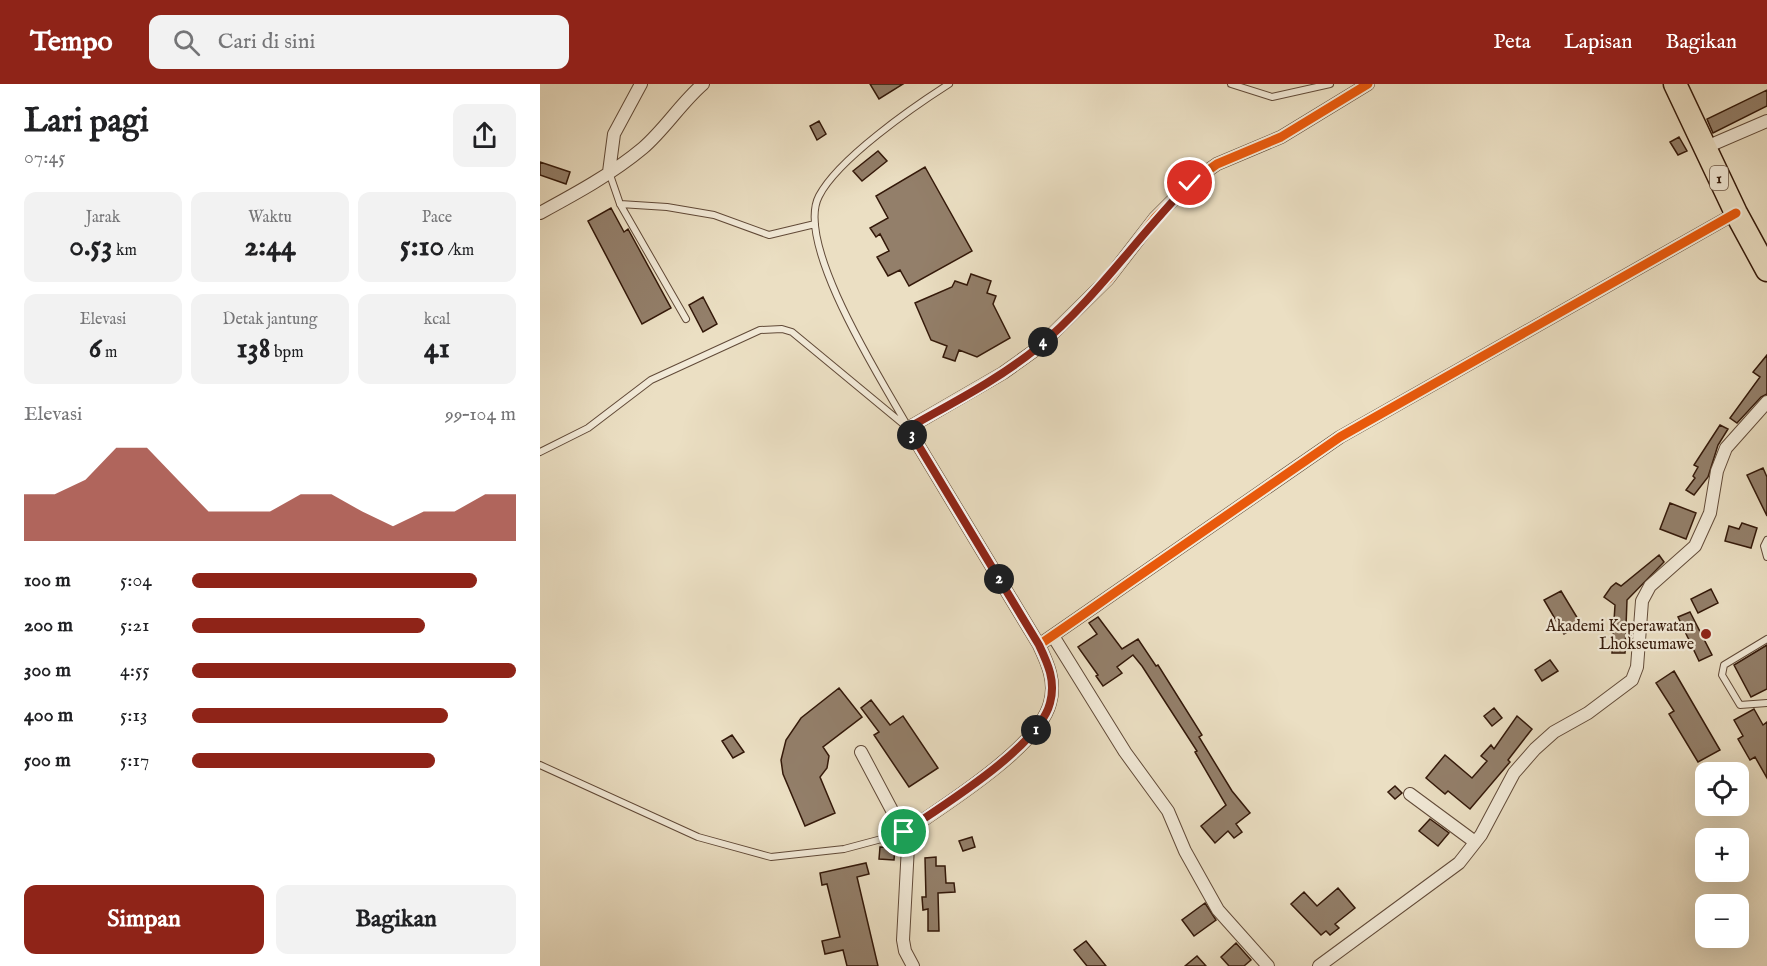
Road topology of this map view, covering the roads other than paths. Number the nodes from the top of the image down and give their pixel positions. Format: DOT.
graph roads {
  1 [pos="641,84"];
  2 [pos="703,84"];
  3 [pos="949,84"];
  4 [pos="1231,84"];
  5 [pos="1330,84"];
  6 [pos="1368,84"];
  7 [pos="1675,84"];
  8 [pos="1767,121"];
  9 [pos="1704,148"];
  10 [pos="609,172"];
  11 [pos="620,204"];
  12 [pos="540,213"];
  13 [pos="1736,213"];
  14 [pos="815,224"];
  15 [pos="1767,270"];
  16 [pos="686,319"];
  17 [pos="1767,402"];
  18 [pos="908,428"];
  19 [pos="540,452"];
  20 [pos="1767,540"];
  21 [pos="1767,557"];
  22 [pos="1053,636"];
  23 [pos="1767,639"];
  24 [pos="1039,645"];
  25 [pos="1767,703"];
  26 [pos="861,752"];
  27 [pos="540,765"];
  28 [pos="1410,794"];
  29 [pos="904,832"];
  30 [pos="1475,842"];
  31 [pos="913,966"];
  32 [pos="1268,966"];
  33 [pos="1319,966"];
  1 -- 10 [label="street"];
  2 -- 10 [label="street"];
  3 -- 14 [label="lane"];
  4 -- 5 [label="lane"];
  6 -- 18 [label="street"];
  7 -- 9 [label="highway, 1"];
  8 -- 9 [label="street"];
  9 -- 13 [label="highway, 1"];
  10 -- 11 [label="lane"];
  10 -- 12 [label="street"];
  11 -- 14 [label="lane"];
  11 -- 16 [label="lane"];
  13 -- 15 [label="highway, 1"];
  13 -- 22 [label="street"];
  14 -- 18 [label="lane"];
  17 -- 30 [label="street"];
  18 -- 19 [label="lane"];
  18 -- 24 [label="street"];
  20 -- 21 [label="lane"];
  22 -- 24 [label="street"];
  22 -- 32 [label="street"];
  23 -- 25 [label="lane"];
  24 -- 29 [label="street"];
  26 -- 29 [label="street"];
  27 -- 29 [label="lane"];
  28 -- 30 [label="street"];
  29 -- 31 [label="street"];
  30 -- 33 [label="street"];
}
